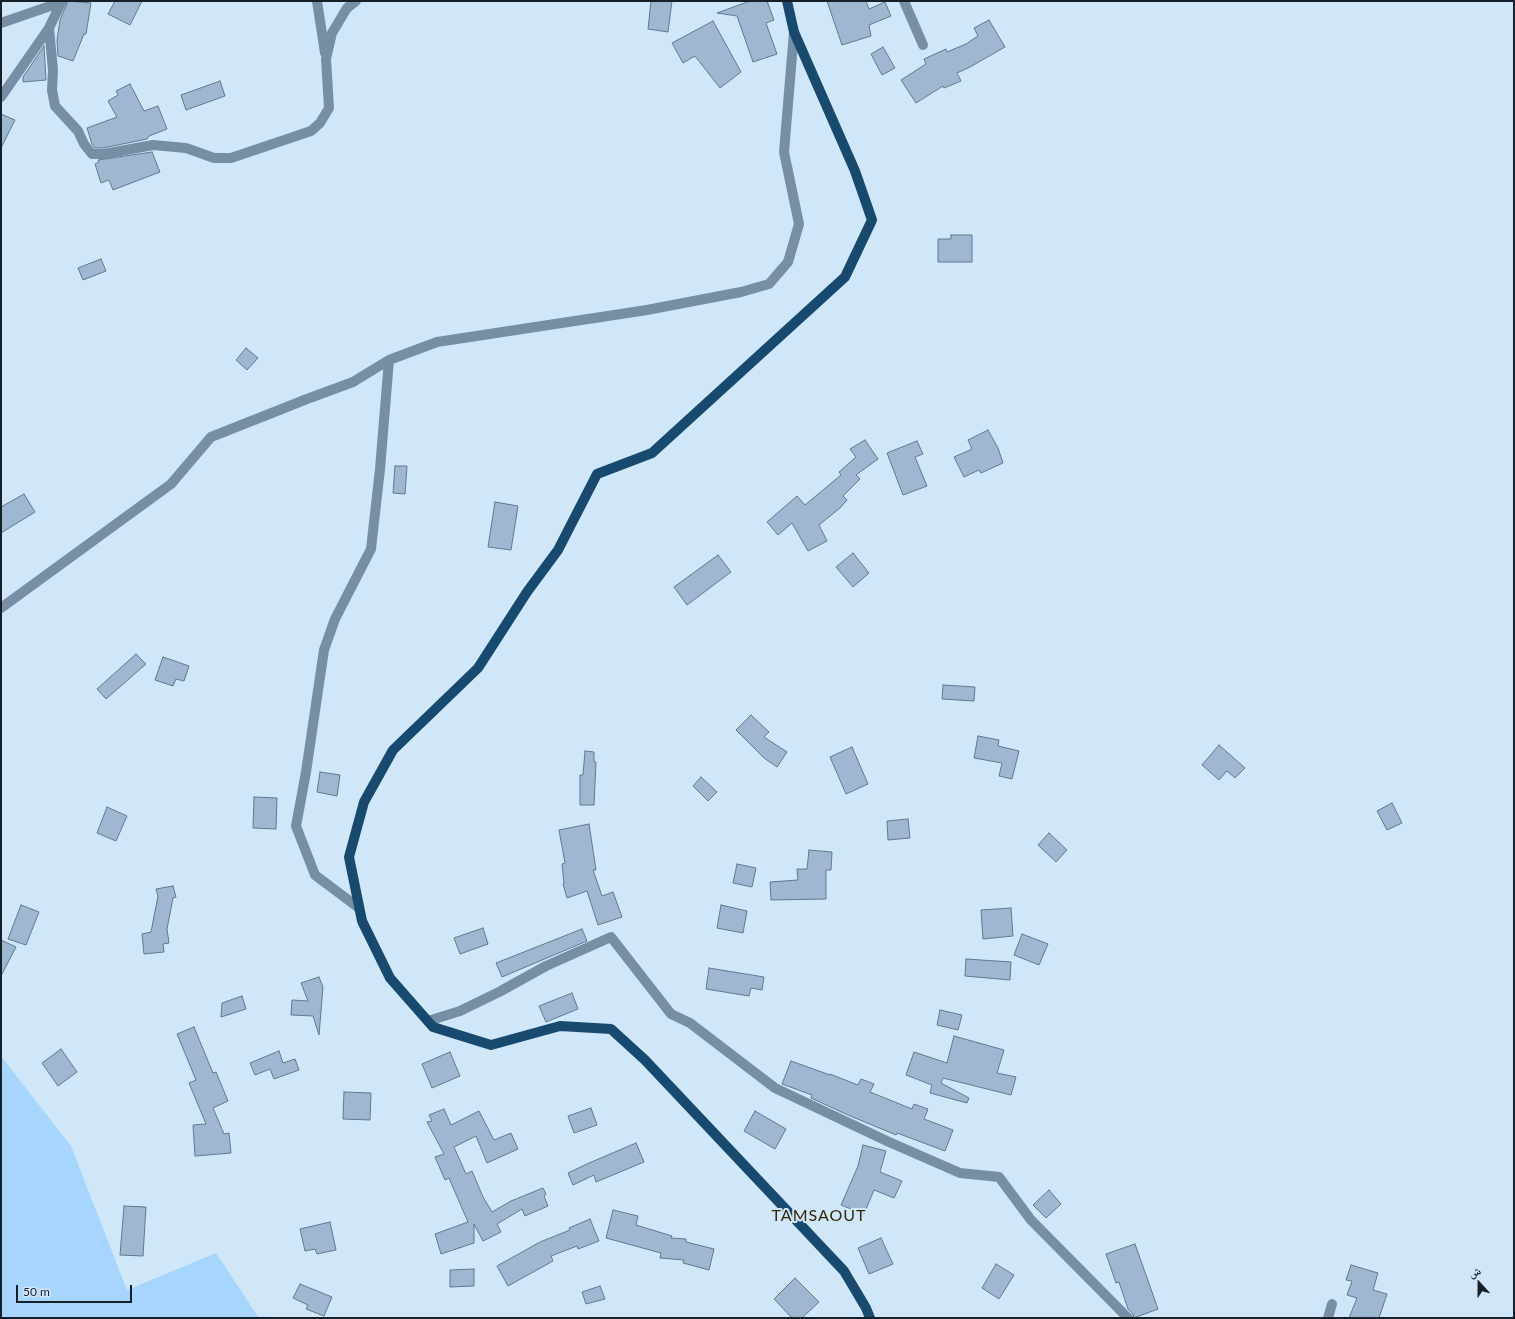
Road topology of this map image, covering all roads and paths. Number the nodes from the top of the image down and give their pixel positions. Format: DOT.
graph roads {
  1 [pos="317,1"];
  2 [pos="356,1"];
  3 [pos="788,1"];
  4 [pos="904,1"];
  5 [pos="62,2"];
  6 [pos="1,23"];
  7 [pos="49,28"];
  8 [pos="794,32"];
  9 [pos="923,45"];
  10 [pos="326,58"];
  11 [pos="1,97"];
  12 [pos="389,360"];
  13 [pos="1,608"];
  14 [pos="359,908"];
  15 [pos="428,1021"];
  16 [pos="1332,1304"];
  17 [pos="870,1318"];
  18 [pos="1128,1318"];
  19 [pos="1328,1318"];
  1 -- 10 [label="street"];
  2 -- 10 [label="street"];
  3 -- 8 [label="main road"];
  4 -- 9 [label="street"];
  5 -- 6 [label="street"];
  5 -- 7 [label="street"];
  7 -- 10 [label="street"];
  7 -- 11 [label="street"];
  8 -- 12 [label="street"];
  8 -- 14 [label="main road"];
  12 -- 13 [label="street"];
  12 -- 14 [label="street"];
  14 -- 15 [label="main road"];
  15 -- 17 [label="main road"];
  15 -- 18 [label="street"];
  16 -- 19 [label="street"];
}
